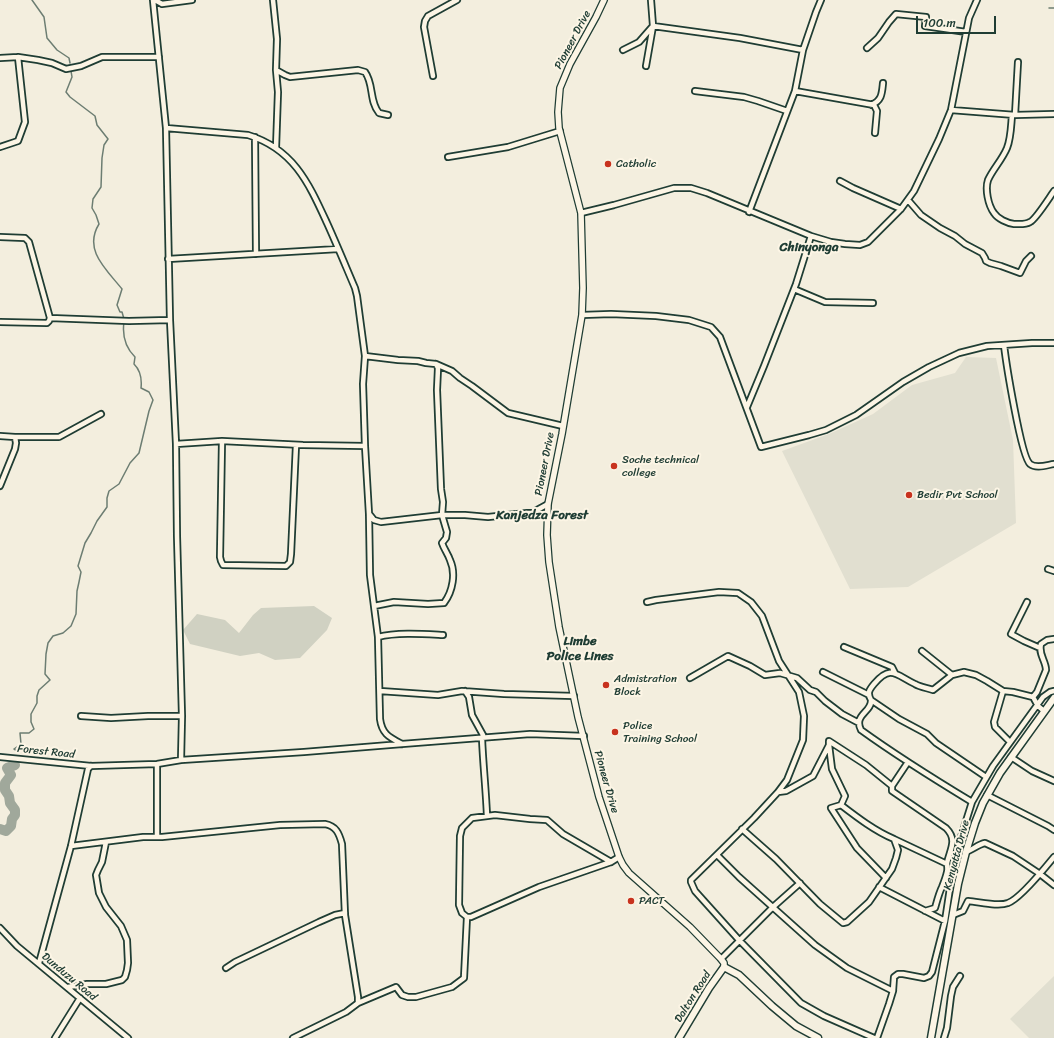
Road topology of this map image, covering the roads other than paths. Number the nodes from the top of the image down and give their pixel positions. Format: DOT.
graph roads {
  1 [pos="154,0"];
  2 [pos="192,0"];
  3 [pos="273,0"];
  4 [pos="457,0"];
  5 [pos="604,0"];
  6 [pos="652,0"];
  7 [pos="821,0"];
  8 [pos="977,0"];
  9 [pos="653,26"];
  10 [pos="966,32"];
  11 [pos="867,48"];
  12 [pos="623,50"];
  13 [pos="803,50"];
  14 [pos="18,57"];
  15 [pos="159,57"];
  16 [pos="0,58"];
  17 [pos="1018,62"];
  18 [pos="646,66"];
  19 [pos="276,70"];
  20 [pos="433,76"];
  21 [pos="883,83"];
  22 [pos="695,91"];
  23 [pos="795,91"];
  24 [pos="872,104"];
  25 [pos="951,110"];
  26 [pos="787,111"];
  27 [pos="388,114"];
  28 [pos="1054,114"];
  29 [pos="1014,115"];
  30 [pos="166,128"];
  31 [pos="560,131"];
  32 [pos="874,133"];
  33 [pos="255,137"];
  34 [pos="0,147"];
  35 [pos="276,148"];
  36 [pos="448,157"];
  37 [pos="840,181"];
  38 [pos="1054,191"];
  39 [pos="908,200"];
  40 [pos="900,208"];
  41 [pos="749,212"];
  42 [pos="580,213"];
  43 [pos="811,236"];
  44 [pos="0,237"];
  45 [pos="338,249"];
  46 [pos="256,254"];
  47 [pos="1032,256"];
  48 [pos="168,259"];
  49 [pos="794,289"];
  50 [pos="873,303"];
  51 [pos="582,315"];
  52 [pos="50,318"];
  53 [pos="170,320"];
  54 [pos="0,322"];
  55 [pos="1054,343"];
  56 [pos="1004,345"];
  57 [pos="365,356"];
  58 [pos="436,364"];
  59 [pos="746,408"];
  60 [pos="101,414"];
  61 [pos="563,426"];
  62 [pos="0,436"];
  63 [pos="15,437"];
  64 [pos="222,441"];
  65 [pos="176,444"];
  66 [pos="296,445"];
  67 [pos="365,446"];
  68 [pos="1054,464"];
  69 [pos="0,486"];
  70 [pos="548,504"];
  71 [pos="369,514"];
  72 [pos="442,515"];
  73 [pos="1048,569"];
  74 [pos="1054,571"];
  75 [pos="647,602"];
  76 [pos="1027,602"];
  77 [pos="374,606"];
  78 [pos="443,635"];
  79 [pos="378,637"];
  80 [pos="1054,639"];
  81 [pos="844,647"];
  82 [pos="1040,648"];
  83 [pos="922,651"];
  84 [pos="824,672"];
  85 [pos="895,673"];
  86 [pos="952,675"];
  87 [pos="789,676"];
  88 [pos="690,678"];
  89 [pos="380,691"];
  90 [pos="465,691"];
  91 [pos="1054,691"];
  92 [pos="1003,692"];
  93 [pos="574,696"];
  94 [pos="1033,697"];
  95 [pos="870,698"];
  96 [pos="1054,698"];
  97 [pos="1038,706"];
  98 [pos="1044,711"];
  99 [pos="81,716"];
  100 [pos="182,716"];
  101 [pos="859,723"];
  102 [pos="584,736"];
  103 [pos="482,738"];
  104 [pos="1010,742"];
  105 [pos="402,744"];
  106 [pos="829,745"];
  107 [pos="0,756"];
  108 [pos="1011,757"];
  109 [pos="181,760"];
  110 [pos="908,762"];
  111 [pos="157,764"];
  112 [pos="91,766"];
  113 [pos="986,777"];
  114 [pos="1054,781"];
  115 [pos="892,786"];
  116 [pos="778,792"];
  117 [pos="987,795"];
  118 [pos="972,802"];
  119 [pos="841,805"];
  120 [pos="487,816"];
  121 [pos="742,829"];
  122 [pos="1054,830"];
  123 [pos="157,837"];
  124 [pos="894,839"];
  125 [pos="106,842"];
  126 [pos="71,846"];
  127 [pos="966,852"];
  128 [pos="717,855"];
  129 [pos="1054,857"];
  130 [pos="619,858"];
  131 [pos="611,862"];
  132 [pos="947,864"];
  133 [pos="1040,874"];
  134 [pos="886,878"];
  135 [pos="800,883"];
  136 [pos="1054,885"];
  137 [pos="879,887"];
  138 [pos="773,907"];
  139 [pos="925,911"];
  140 [pos="345,913"];
  141 [pos="953,915"];
  142 [pos="467,917"];
  143 [pos="945,920"];
  144 [pos="0,928"];
  145 [pos="739,940"];
  146 [pos="721,959"];
  147 [pos="38,963"];
  148 [pos="724,967"];
  149 [pos="226,968"];
  150 [pos="960,976"];
  151 [pos="68,987"];
  152 [pos="893,991"];
  153 [pos="80,998"];
  154 [pos="358,1003"];
  155 [pos="55,1038"];
  156 [pos="128,1038"];
  157 [pos="293,1038"];
  158 [pos="679,1038"];
  159 [pos="818,1038"];
  160 [pos="874,1038"];
  161 [pos="877,1038"];
  162 [pos="931,1038"];
  163 [pos="944,1038"];
  1 -- 2 [label="street"];
  1 -- 15 [label="street"];
  3 -- 19 [label="street"];
  4 -- 20 [label="street"];
  5 -- 31 [label="street, Pioneer Drive"];
  6 -- 9 [label="street"];
  7 -- 13 [label="street"];
  8 -- 10 [label="street"];
  9 -- 12 [label="street"];
  9 -- 13 [label="street"];
  9 -- 18 [label="street"];
  10 -- 11 [label="street"];
  10 -- 25 [label="street"];
  13 -- 23 [label="street"];
  14 -- 15 [label="street"];
  14 -- 16 [label="street"];
  14 -- 34 [label="street"];
  15 -- 30 [label="street"];
  17 -- 29 [label="street"];
  19 -- 27 [label="street"];
  19 -- 35 [label="street"];
  21 -- 24 [label="street"];
  22 -- 26 [label="street"];
  23 -- 24 [label="street"];
  23 -- 26 [label="street"];
  24 -- 32 [label="street"];
  25 -- 29 [label="street"];
  25 -- 39 [label="street"];
  26 -- 41 [label="street"];
  28 -- 29 [label="street"];
  29 -- 38 [label="street"];
  30 -- 33 [label="street"];
  30 -- 48 [label="street"];
  31 -- 36 [label="street"];
  31 -- 42 [label="street, Pioneer Drive"];
  33 -- 35 [label="street"];
  33 -- 46 [label="street"];
  35 -- 45 [label="street"];
  37 -- 40 [label="street"];
  39 -- 40 [label="street"];
  39 -- 47 [label="street"];
  40 -- 43 [label="street"];
  41 -- 42 [label="street"];
  41 -- 43 [label="street"];
  42 -- 51 [label="street, Pioneer Drive"];
  43 -- 49 [label="street"];
  44 -- 52 [label="street"];
  45 -- 46 [label="street"];
  45 -- 57 [label="street"];
  46 -- 48 [label="street"];
  48 -- 53 [label="street"];
  49 -- 50 [label="street"];
  49 -- 59 [label="street"];
  51 -- 59 [label="street"];
  51 -- 61 [label="street, Pioneer Drive"];
  52 -- 53 [label="street"];
  52 -- 54 [label="street"];
  53 -- 65 [label="street"];
  55 -- 56 [label="street"];
  56 -- 59 [label="street"];
  56 -- 68 [label="street"];
  57 -- 58 [label="street"];
  57 -- 67 [label="street"];
  58 -- 61 [label="street"];
  58 -- 72 [label="street"];
  60 -- 63 [label="street"];
  61 -- 70 [label="street, Pioneer Drive"];
  62 -- 63 [label="street"];
  63 -- 69 [label="street"];
  64 -- 65 [label="street"];
  64 -- 66 [label="street"];
  64 -- 66 [label="street"];
  65 -- 100 [label="street"];
  66 -- 67 [label="street"];
  67 -- 71 [label="street"];
  70 -- 72 [label="street"];
  70 -- 93 [label="street, Pioneer Drive"];
  71 -- 72 [label="street"];
  71 -- 77 [label="street"];
  72 -- 77 [label="street"];
  73 -- 74 [label="street"];
  75 -- 87 [label="street"];
  76 -- 82 [label="street"];
  77 -- 79 [label="street"];
  78 -- 79 [label="street"];
  79 -- 89 [label="street"];
  80 -- 82 [label="street"];
  81 -- 85 [label="street"];
  82 -- 94 [label="street"];
  83 -- 86 [label="street"];
  84 -- 95 [label="street"];
  85 -- 86 [label="street"];
  85 -- 95 [label="street"];
  86 -- 92 [label="street"];
  87 -- 88 [label="street"];
  87 -- 101 [label="street"];
  87 -- 116 [label="street"];
  89 -- 90 [label="street"];
  89 -- 105 [label="street"];
  90 -- 93 [label="street"];
  90 -- 103 [label="street"];
  91 -- 97 [label="street"];
  92 -- 94 [label="street"];
  92 -- 104 [label="street"];
  93 -- 102 [label="street, Pioneer Drive"];
  94 -- 97 [label="street"];
  95 -- 101 [label="street"];
  95 -- 113 [label="street"];
  96 -- 98 [label="main road, Kenyatta Drive"];
  97 -- 98 [label="street"];
  97 -- 104 [label="street"];
  98 -- 108 [label="main road, Kenyatta Drive"];
  99 -- 100 [label="street"];
  100 -- 109 [label="street"];
  101 -- 110 [label="street"];
  102 -- 103 [label="street, Forest Road"];
  102 -- 130 [label="street, Pioneer Drive"];
  103 -- 105 [label="street, Forest Road"];
  103 -- 120 [label="street"];
  104 -- 113 [label="street"];
  105 -- 109 [label="street, Forest Road"];
  106 -- 115 [label="street"];
  106 -- 116 [label="street"];
  106 -- 119 [label="street"];
  107 -- 112 [label="street, Forest Road"];
  108 -- 114 [label="street"];
  108 -- 117 [label="main road, Kenyatta Drive"];
  109 -- 111 [label="street, Forest Road"];
  110 -- 115 [label="street"];
  110 -- 118 [label="street"];
  111 -- 112 [label="street, Forest Road"];
  111 -- 123 [label="street"];
  112 -- 126 [label="street"];
  113 -- 118 [label="street"];
  115 -- 132 [label="street"];
  116 -- 121 [label="street"];
  117 -- 122 [label="street"];
  117 -- 127 [label="main road, Kenyatta Drive"];
  118 -- 143 [label="street"];
  119 -- 124 [label="street"];
  119 -- 134 [label="street"];
  120 -- 131 [label="street"];
  120 -- 142 [label="street"];
  121 -- 128 [label="street"];
  121 -- 135 [label="street"];
  123 -- 125 [label="street"];
  123 -- 140 [label="street"];
  124 -- 132 [label="street"];
  124 -- 134 [label="street"];
  125 -- 126 [label="street"];
  125 -- 151 [label="street"];
  126 -- 147 [label="street"];
  127 -- 133 [label="street"];
  127 -- 141 [label="main road, Kenyatta Drive"];
  128 -- 138 [label="street"];
  128 -- 145 [label="street"];
  129 -- 133 [label="street"];
  130 -- 131 [label="street"];
  130 -- 146 [label="street, Pioneer Drive"];
  131 -- 142 [label="street"];
  132 -- 139 [label="street"];
  133 -- 136 [label="street"];
  133 -- 141 [label="street"];
  134 -- 137 [label="street"];
  135 -- 137 [label="street"];
  135 -- 138 [label="street"];
  137 -- 139 [label="street"];
  138 -- 145 [label="street"];
  138 -- 152 [label="street"];
  139 -- 143 [label="street"];
  140 -- 149 [label="street"];
  140 -- 154 [label="street"];
  141 -- 162 [label="main road, Kenyatta Drive"];
  142 -- 154 [label="street"];
  143 -- 152 [label="street"];
  144 -- 147 [label="street, Dunduzu Road"];
  145 -- 146 [label="street"];
  145 -- 160 [label="street"];
  146 -- 148 [label="street, Pioneer Drive"];
  147 -- 151 [label="street, Dunduzu Road"];
  148 -- 158 [label="main road, Dalton Road"];
  148 -- 159 [label="main road"];
  150 -- 163 [label="street"];
  151 -- 153 [label="street, Dunduzu Road"];
  152 -- 161 [label="street"];
  153 -- 155 [label="street"];
  153 -- 156 [label="street, Dunduzu Road"];
  154 -- 157 [label="street"];
}
